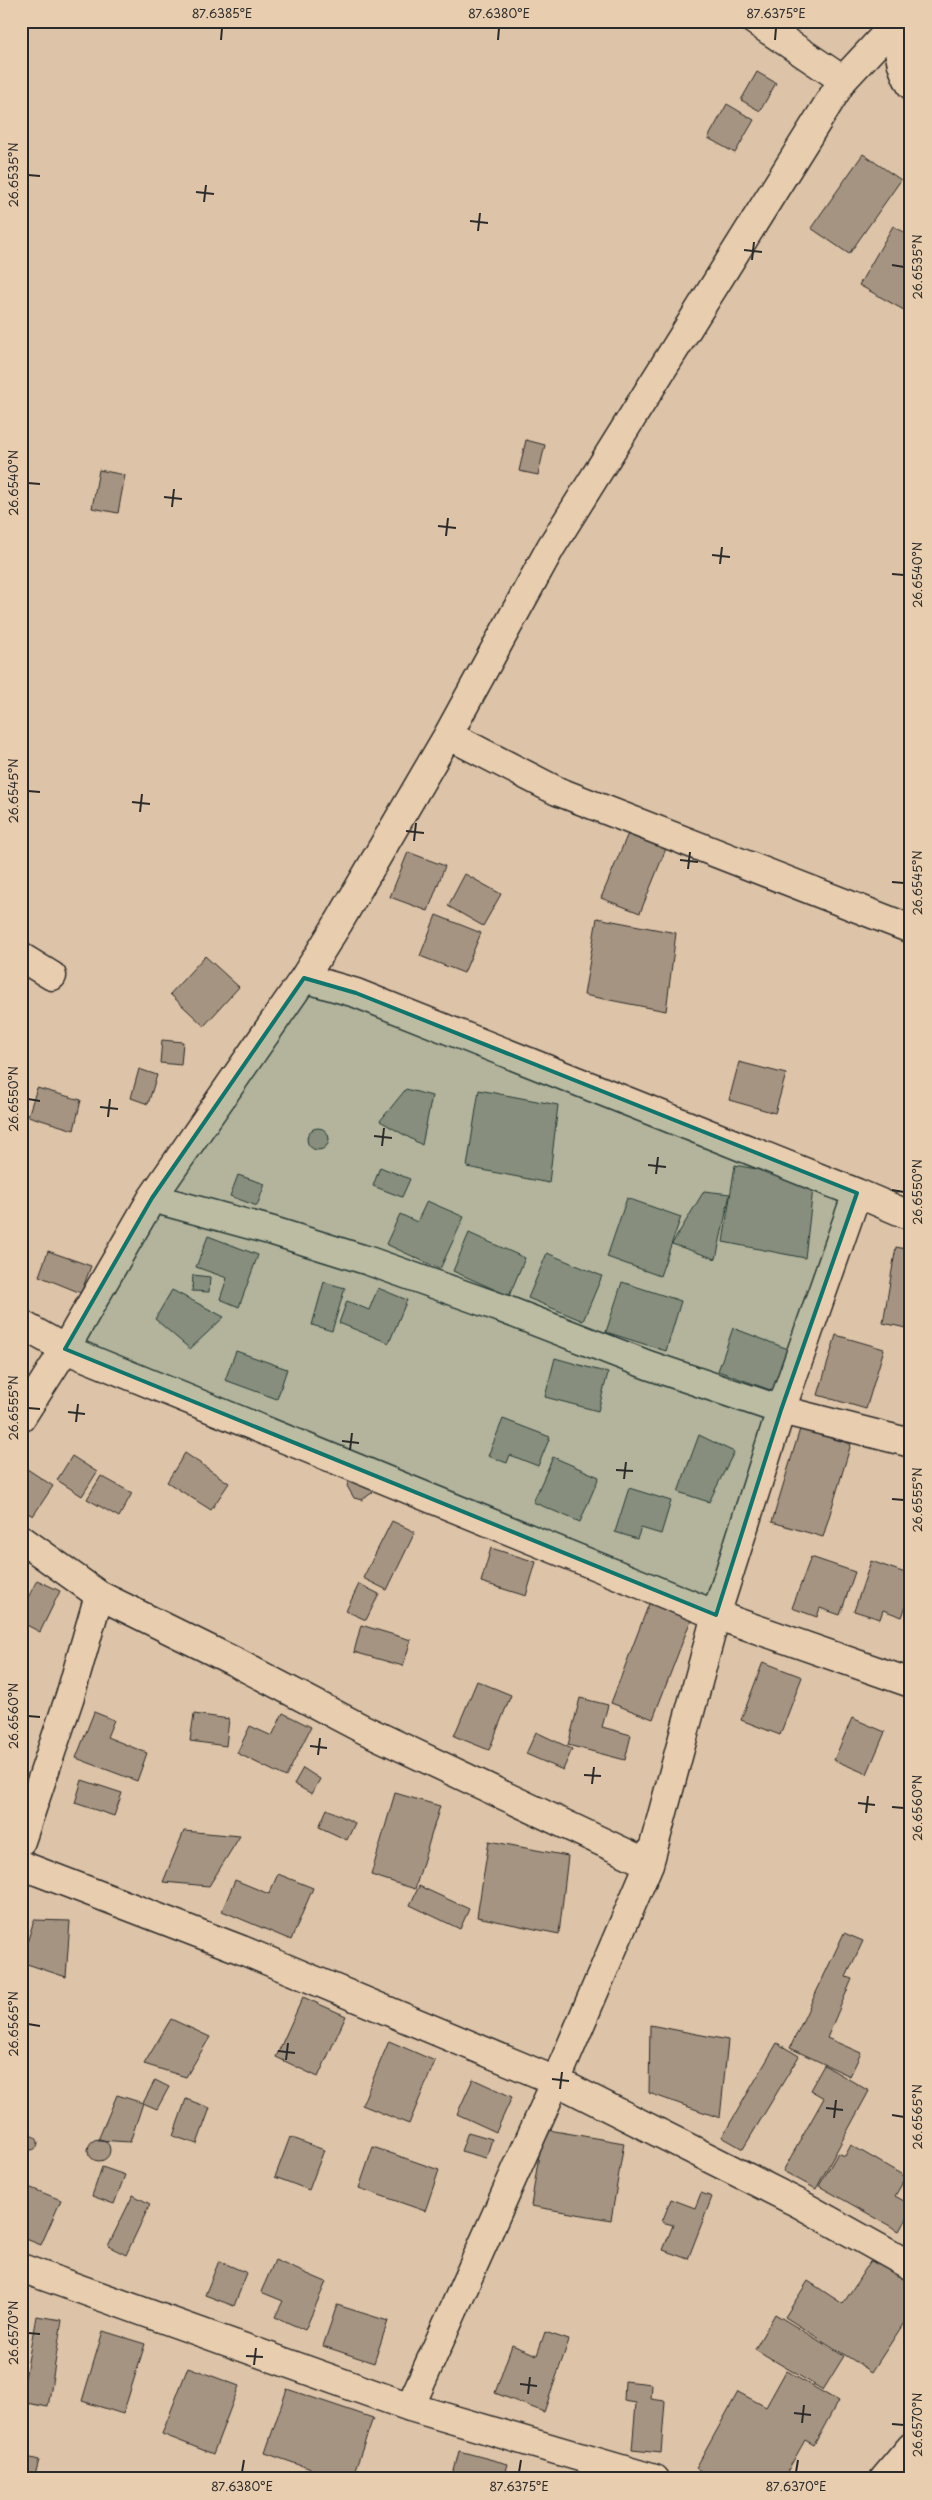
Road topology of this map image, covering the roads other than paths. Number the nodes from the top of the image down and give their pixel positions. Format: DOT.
graph roads {
  1 [pos="756,21"];
  2 [pos="843,80"];
  3 [pos="911,85"];
  4 [pos="448,735"];
  5 [pos="911,929"];
  6 [pos="21,958"];
  7 [pos="52,976"];
  8 [pos="304,978"];
  9 [pos="857,1193"];
  10 [pos="152,1198"];
  11 [pos="911,1216"];
  12 [pos="21,1324"];
  13 [pos="65,1349"];
  14 [pos="781,1410"];
  15 [pos="21,1418"];
  16 [pos="911,1443"];
  17 [pos="21,1539"];
  18 [pos="99,1595"];
  19 [pos="716,1615"];
  20 [pos="911,1683"];
  21 [pos="21,1841"];
  22 [pos="649,1864"];
  23 [pos="21,1865"];
  24 [pos="556,2081"];
  25 [pos="911,2266"];
  26 [pos="21,2268"];
  27 [pos="410,2407"];
  28 [pos="911,2447"];
  29 [pos="655,2479"];
  30 [pos="884,2479"];
  1 -- 2 [label="street"];
  2 -- 3 [label="street"];
  2 -- 4 [label="street"];
  4 -- 5 [label="street"];
  4 -- 8 [label="street"];
  6 -- 7 [label="street"];
  8 -- 9 [label="street"];
  8 -- 10 [label="street"];
  9 -- 11 [label="street"];
  9 -- 14 [label="street"];
  10 -- 13 [label="street"];
  10 -- 14 [label="street"];
  12 -- 13 [label="street"];
  13 -- 15 [label="street"];
  13 -- 19 [label="street"];
  14 -- 16 [label="street"];
  14 -- 19 [label="street"];
  17 -- 18 [label="street"];
  18 -- 21 [label="street"];
  18 -- 22 [label="street"];
  19 -- 20 [label="street"];
  19 -- 22 [label="street"];
  22 -- 24 [label="street"];
  23 -- 24 [label="street"];
  24 -- 25 [label="street"];
  24 -- 27 [label="street"];
  26 -- 27 [label="street"];
  27 -- 29 [label="street"];
  28 -- 30 [label="street"];
}
